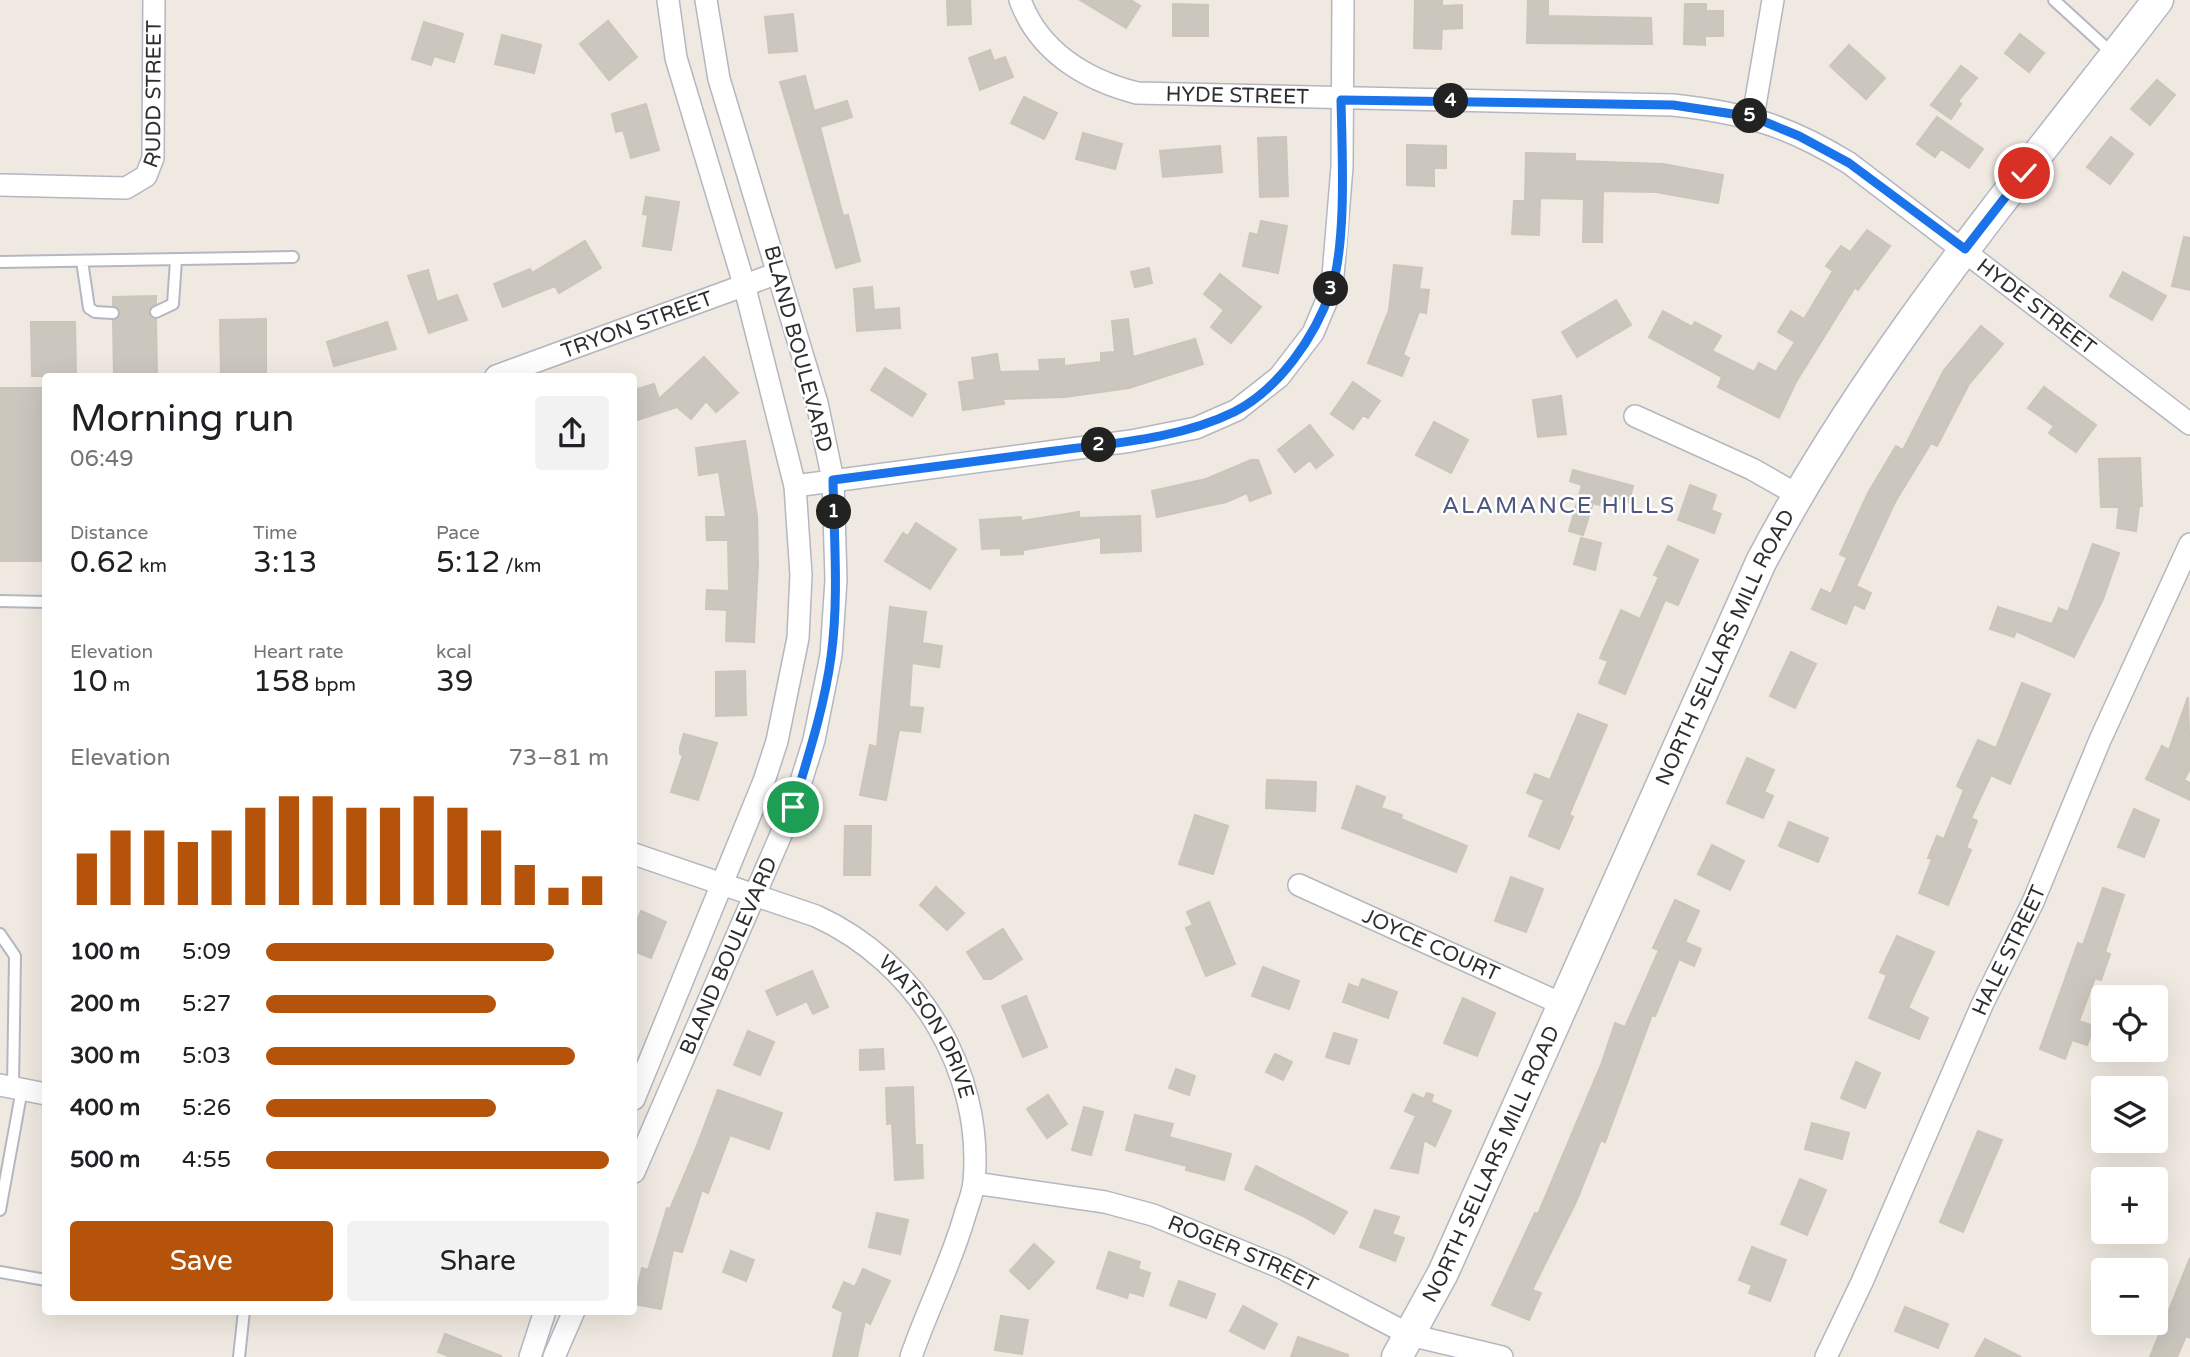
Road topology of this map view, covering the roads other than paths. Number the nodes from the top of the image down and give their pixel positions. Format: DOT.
graph roads {
  1 [pos="154,0"];
  2 [pos="668,0"];
  3 [pos="706,0"];
  4 [pos="1020,0"];
  5 [pos="1343,0"];
  6 [pos="1773,0"];
  7 [pos="2054,0"];
  8 [pos="2158,0"];
  9 [pos="2115,56"];
  10 [pos="1341,100"];
  11 [pos="1753,117"];
  12 [pos="0,185"];
  13 [pos="1965,249"];
  14 [pos="293,257"];
  15 [pos="176,260"];
  16 [pos="82,261"];
  17 [pos="0,262"];
  18 [pos="778,273"];
  19 [pos="744,284"];
  20 [pos="156,312"];
  21 [pos="113,313"];
  22 [pos="504,373"];
  23 [pos="1635,416"];
  24 [pos="2190,424"];
  25 [pos="833,480"];
  26 [pos="795,486"];
  27 [pos="1796,494"];
  28 [pos="2190,544"];
  29 [pos="0,601"];
  30 [pos="42,602"];
  31 [pos="637,855"];
  32 [pos="1299,885"];
  33 [pos="719,886"];
  34 [pos="756,896"];
  35 [pos="0,934"];
  36 [pos="1564,1005"];
  37 [pos="12,1087"];
  38 [pos="637,1091"];
  39 [pos="42,1093"];
  40 [pos="637,1165"];
  41 [pos="974,1183"];
  42 [pos="0,1210"];
  43 [pos="0,1272"];
  44 [pos="42,1279"];
  45 [pos="244,1315"];
  46 [pos="544,1315"];
  47 [pos="572,1315"];
  48 [pos="1403,1346"];
  49 [pos="239,1357"];
  50 [pos="530,1357"];
  51 [pos="554,1357"];
  52 [pos="911,1357"];
  53 [pos="1502,1357"];
  54 [pos="1826,1357"];
  1 -- 12 [label="street, RUDD STREET"];
  2 -- 19 [label="street, BLAND BOULEVARD"];
  3 -- 18 [label="street, BLAND BOULEVARD"];
  4 -- 10 [label="street, HYDE STREET"];
  5 -- 10 [label="street"];
  6 -- 11 [label="street"];
  7 -- 9 [label="lane"];
  8 -- 9 [label="street, NORTH SELLARS MILL ROAD"];
  9 -- 13 [label="street, NORTH SELLARS MILL ROAD"];
  10 -- 11 [label="street, HYDE STREET"];
  10 -- 25 [label="street"];
  11 -- 13 [label="street, HYDE STREET"];
  13 -- 24 [label="street, HYDE STREET"];
  13 -- 27 [label="street, NORTH SELLARS MILL ROAD"];
  14 -- 15 [label="lane"];
  15 -- 16 [label="lane"];
  15 -- 20 [label="lane"];
  16 -- 17 [label="lane"];
  16 -- 21 [label="lane"];
  18 -- 19 [label="street, TRYON STREET"];
  18 -- 25 [label="street, BLAND BOULEVARD"];
  19 -- 22 [label="street, TRYON STREET"];
  19 -- 26 [label="street, BLAND BOULEVARD"];
  23 -- 27 [label="street"];
  25 -- 26 [label="street"];
  25 -- 34 [label="street, BLAND BOULEVARD"];
  26 -- 33 [label="street, BLAND BOULEVARD"];
  27 -- 36 [label="street, NORTH SELLARS MILL ROAD"];
  28 -- 54 [label="street, HALE STREET"];
  29 -- 30 [label="lane"];
  31 -- 33 [label="street, WATSON DRIVE"];
  32 -- 36 [label="street, JOYCE COURT"];
  33 -- 34 [label="street, WATSON DRIVE"];
  33 -- 38 [label="street, BLAND BOULEVARD"];
  34 -- 40 [label="street, BLAND BOULEVARD"];
  34 -- 41 [label="street, WATSON DRIVE"];
  35 -- 37 [label="lane"];
  36 -- 48 [label="street, NORTH SELLARS MILL ROAD"];
  37 -- 39 [label="street"];
  37 -- 42 [label="lane"];
  41 -- 48 [label="street, ROGER STREET"];
  41 -- 52 [label="street, WATSON DRIVE"];
  43 -- 44 [label="lane"];
  45 -- 49 [label="lane"];
  46 -- 50 [label="street"];
  47 -- 51 [label="street"];
  48 -- 53 [label="street, ROGER STREET"];
}
